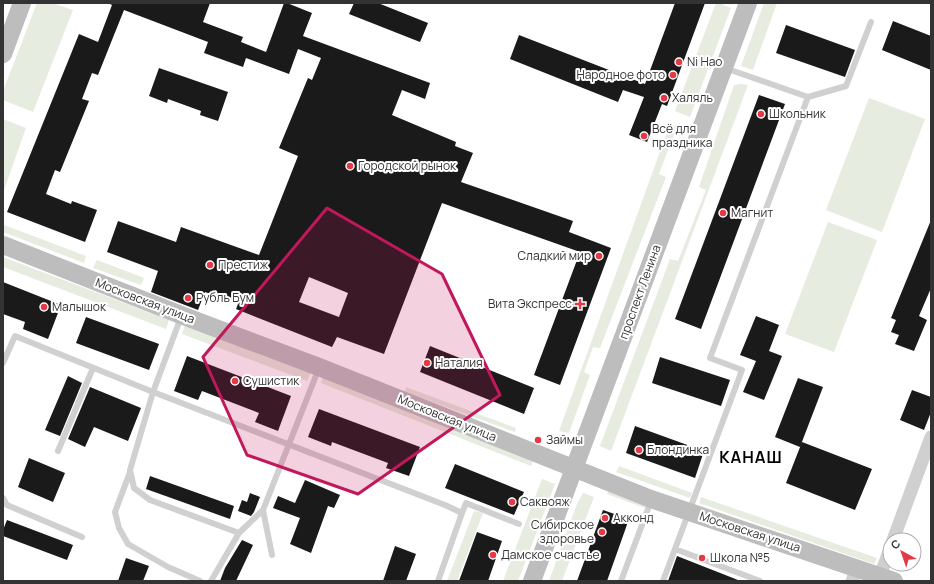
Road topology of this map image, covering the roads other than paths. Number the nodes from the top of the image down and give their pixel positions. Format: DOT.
graph roads {
  1 [pos="22,3"];
  2 [pos="748,3"];
  3 [pos="871,22"];
  4 [pos="3,54"];
  5 [pos="724,67"];
  6 [pos="808,97"];
  7 [pos="3,245"];
  8 [pos="181,316"];
  9 [pos="3,363"];
  10 [pos="319,367"];
  11 [pos="93,368"];
  12 [pos="153,392"];
  13 [pos="931,437"];
  14 [pos="289,445"];
  15 [pos="58,451"];
  16 [pos="574,469"];
  17 [pos="130,470"];
  18 [pos="3,498"];
  19 [pos="651,499"];
  20 [pos="263,510"];
  21 [pos="689,512"];
  22 [pos="462,513"];
  23 [pos="519,524"];
  24 [pos="896,532"];
  25 [pos="239,533"];
  26 [pos="82,537"];
  27 [pos="675,549"];
  28 [pos="272,555"];
  29 [pos="854,574"];
  30 [pos="887,578"];
  31 [pos="200,581"];
  32 [pos="211,581"];
  33 [pos="438,581"];
  34 [pos="532,581"];
  35 [pos="621,581"];
  36 [pos="663,581"];
  37 [pos="760,581"];
  1 -- 4 [label="street"];
  2 -- 5 [label="street, проспект Ленина"];
  3 -- 6 [label="lane"];
  5 -- 6 [label="lane"];
  5 -- 16 [label="street, проспект Ленина"];
  6 -- 21 [label="lane"];
  7 -- 8 [label="street, Московская улица"];
  8 -- 10 [label="street, Московская улица"];
  8 -- 12 [label="lane"];
  9 -- 11 [label="lane"];
  10 -- 14 [label="lane"];
  10 -- 16 [label="street, Московская улица"];
  11 -- 12 [label="lane"];
  11 -- 15 [label="lane"];
  12 -- 14 [label="lane"];
  12 -- 17 [label="lane"];
  13 -- 24 [label="street"];
  14 -- 20 [label="lane"];
  14 -- 22 [label="lane"];
  16 -- 19 [label="street, Московская улица"];
  16 -- 34 [label="street, проспект Ленина"];
  17 -- 25 [label="lane"];
  17 -- 31 [label="lane"];
  18 -- 26 [label="lane"];
  19 -- 21 [label="street, Московская улица"];
  19 -- 35 [label="lane"];
  20 -- 25 [label="lane"];
  20 -- 28 [label="lane"];
  21 -- 27 [label="lane"];
  21 -- 29 [label="street, Московская улица"];
  22 -- 23 [label="lane"];
  22 -- 33 [label="lane"];
  25 -- 32 [label="lane"];
  27 -- 36 [label="lane"];
  27 -- 37 [label="lane"];
  29 -- 30 [label="street, Московская улица"];
}
